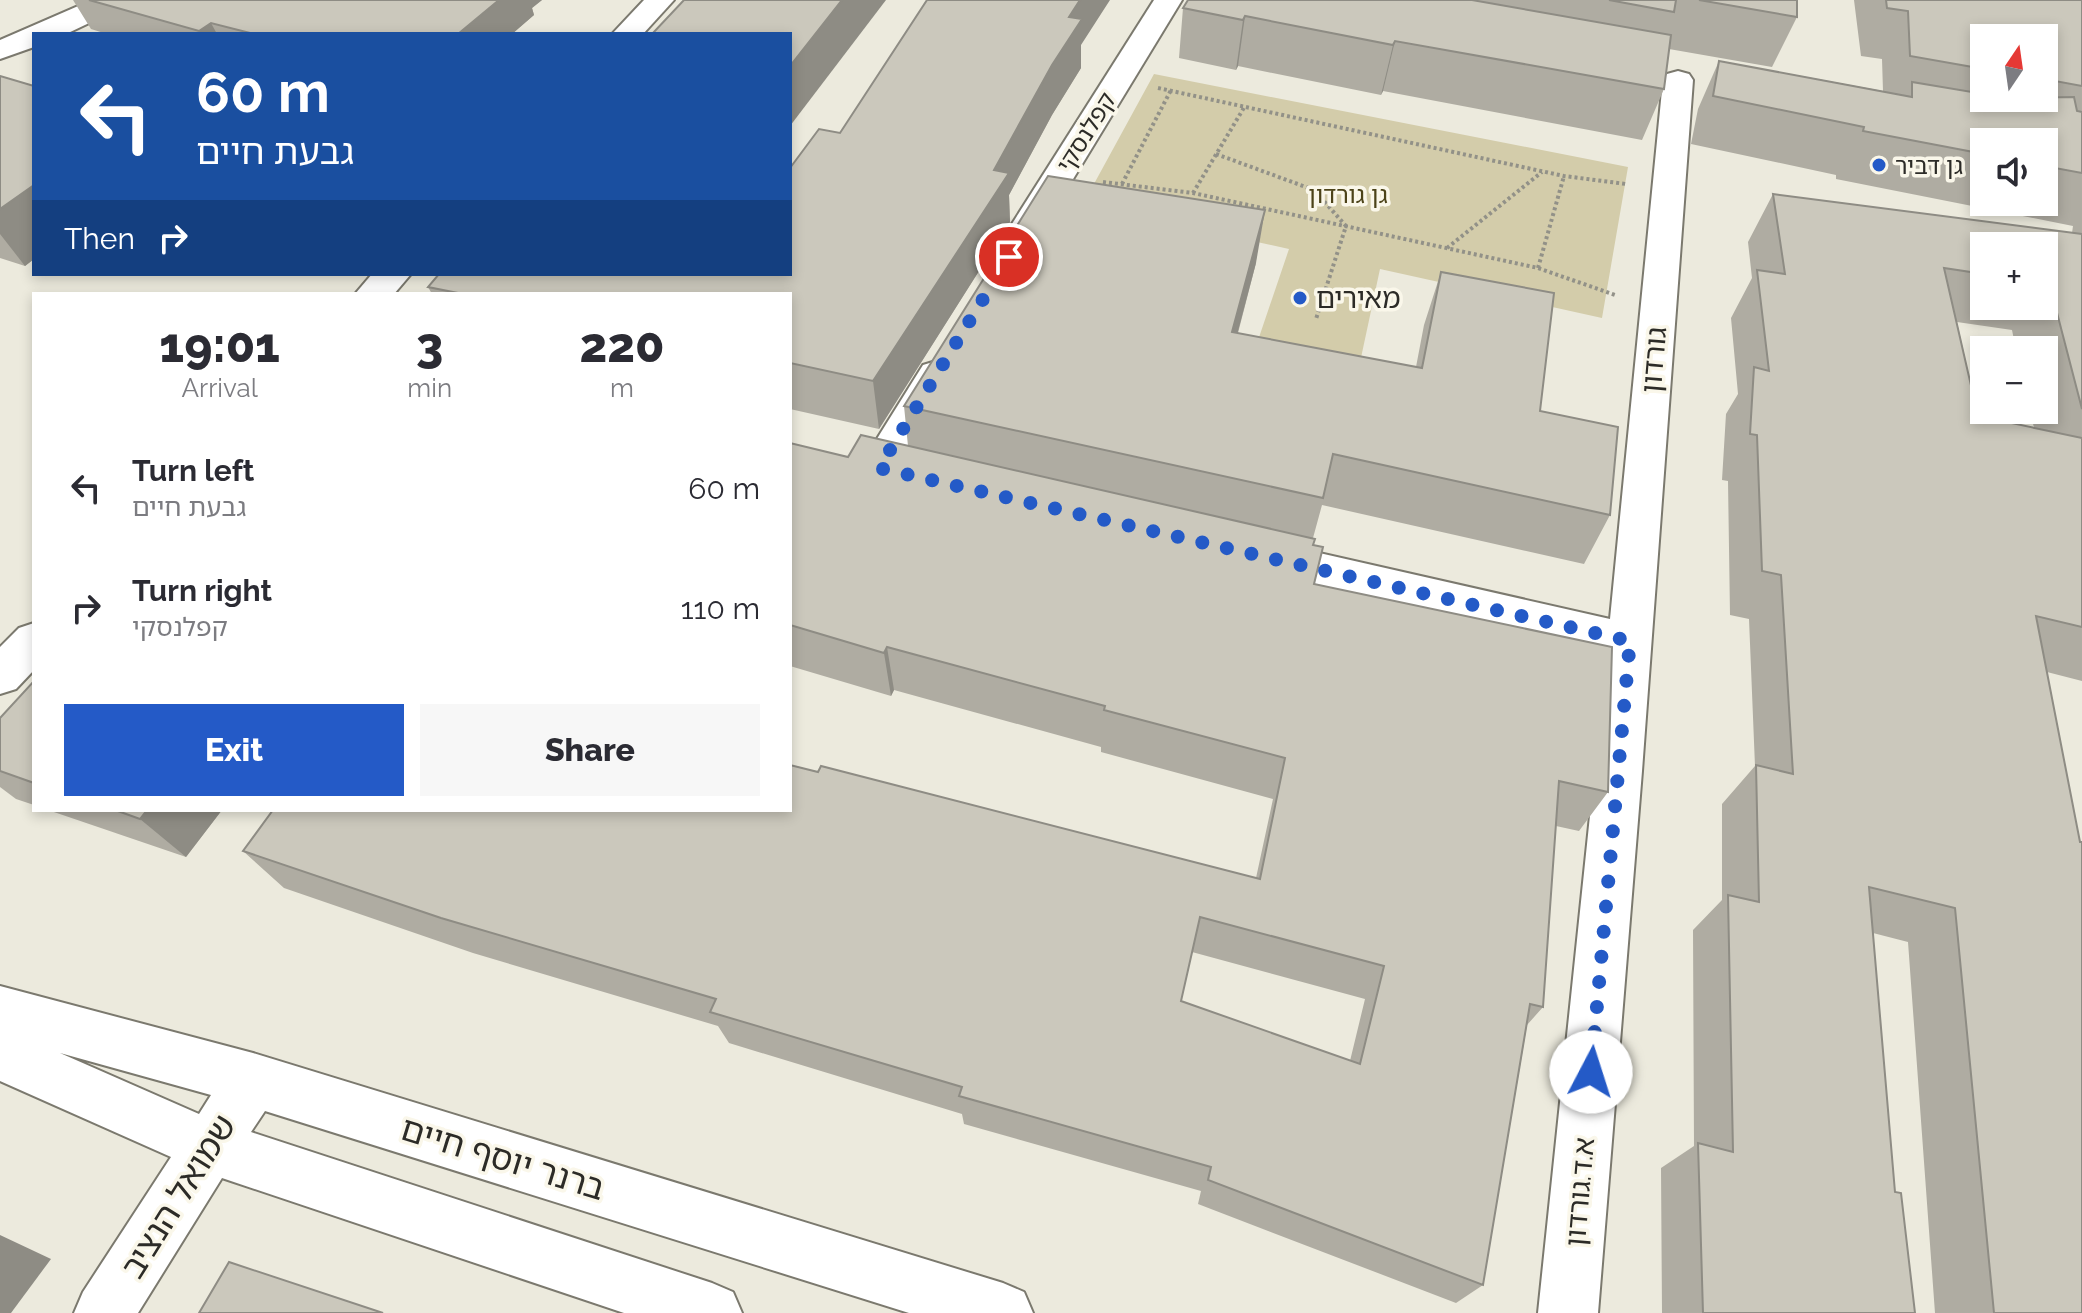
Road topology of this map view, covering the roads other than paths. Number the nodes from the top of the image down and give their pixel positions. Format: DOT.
graph roads {
  1 [pos="115,0"];
  2 [pos="660,0"];
  3 [pos="1168,0"];
  4 [pos="46,32"];
  5 [pos="629,32"];
  6 [pos="32,38"];
  7 [pos="0,50"];
  8 [pos="1678,80"];
  9 [pos="1009,257"];
  10 [pos="391,276"];
  11 [pos="375,292"];
  12 [pos="952,349"];
  13 [pos="925,478"];
  14 [pos="1216,546"];
  15 [pos="1630,641"];
  16 [pos="32,643"];
  17 [pos="0,676"];
  18 [pos="0,1011"];
  19 [pos="0,1054"];
  20 [pos="253,1080"];
  21 [pos="209,1146"];
  22 [pos="104,1313"];
  23 [pos="712,1313"];
  24 [pos="1003,1313"];
  25 [pos="1568,1313"];
  1 -- 4 [label="street"];
  2 -- 5 [label="street"];
  3 -- 9 [label="street, קפלנסקי"];
  6 -- 7 [label="street"];
  8 -- 15 [label="street, גורדון"];
  10 -- 11 [label="street"];
  12 -- 13 [label="street"];
  14 -- 15 [label="street"];
  15 -- 25 [label="street, א.ד.גורדון"];
  16 -- 17 [label="street"];
  18 -- 20 [label="street, ברנר יוסף חיים"];
  19 -- 21 [label="street"];
  20 -- 21 [label="street, שמואל הנציב"];
  20 -- 24 [label="street, ברנר יוסף חיים"];
  21 -- 22 [label="street, שמואל הנציב"];
  21 -- 23 [label="street"];
}
